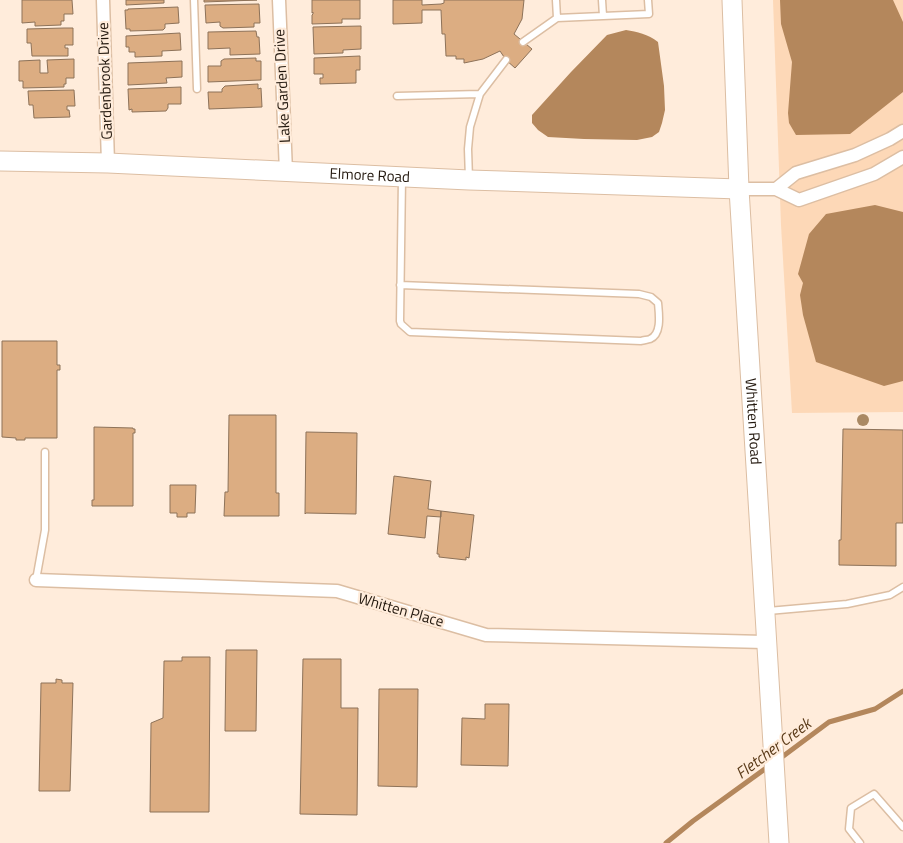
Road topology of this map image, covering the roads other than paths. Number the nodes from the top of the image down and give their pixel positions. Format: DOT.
graph roads {
  1 [pos="103,0"];
  2 [pos="194,0"];
  3 [pos="279,0"];
  4 [pos="556,0"];
  5 [pos="602,0"];
  6 [pos="648,0"];
  7 [pos="732,0"];
  8 [pos="603,16"];
  9 [pos="557,18"];
  10 [pos="524,42"];
  11 [pos="506,60"];
  12 [pos="197,88"];
  13 [pos="480,94"];
  14 [pos="397,96"];
  15 [pos="903,131"];
  16 [pos="903,158"];
  17 [pos="0,161"];
  18 [pos="108,163"];
  19 [pos="286,172"];
  20 [pos="402,177"];
  21 [pos="469,180"];
  22 [pos="776,189"];
  23 [pos="739,190"];
  24 [pos="400,285"];
  25 [pos="45,452"];
  26 [pos="36,580"];
  27 [pos="903,587"];
  28 [pos="764,612"];
  29 [pos="766,642"];
  30 [pos="903,827"];
  31 [pos="779,843"];
  32 [pos="860,843"];
  1 -- 18 [label="street, Gardenbrook Drive"];
  2 -- 12 [label="lane"];
  3 -- 19 [label="street, Lake Garden Drive"];
  4 -- 9 [label="lane"];
  5 -- 8 [label="lane"];
  6 -- 8 [label="lane"];
  7 -- 23 [label="main road, Whitten Road"];
  8 -- 9 [label="lane"];
  9 -- 10 [label="lane"];
  11 -- 13 [label="lane"];
  13 -- 14 [label="lane"];
  13 -- 21 [label="lane"];
  15 -- 22 [label="street"];
  16 -- 22 [label="street"];
  17 -- 18 [label="main road, Elmore Road"];
  18 -- 19 [label="main road, Elmore Road"];
  19 -- 20 [label="main road, Elmore Road"];
  20 -- 21 [label="main road, Elmore Road"];
  20 -- 24 [label="lane"];
  21 -- 23 [label="main road, Elmore Road"];
  22 -- 23 [label="street"];
  23 -- 28 [label="main road, Whitten Road"];
  24 -- 24 [label="lane"];
  25 -- 26 [label="lane"];
  26 -- 29 [label="street, Whitten Place"];
  27 -- 28 [label="lane"];
  28 -- 29 [label="main road, Whitten Road"];
  29 -- 31 [label="main road, Whitten Road"];
  30 -- 32 [label="lane"];
}
